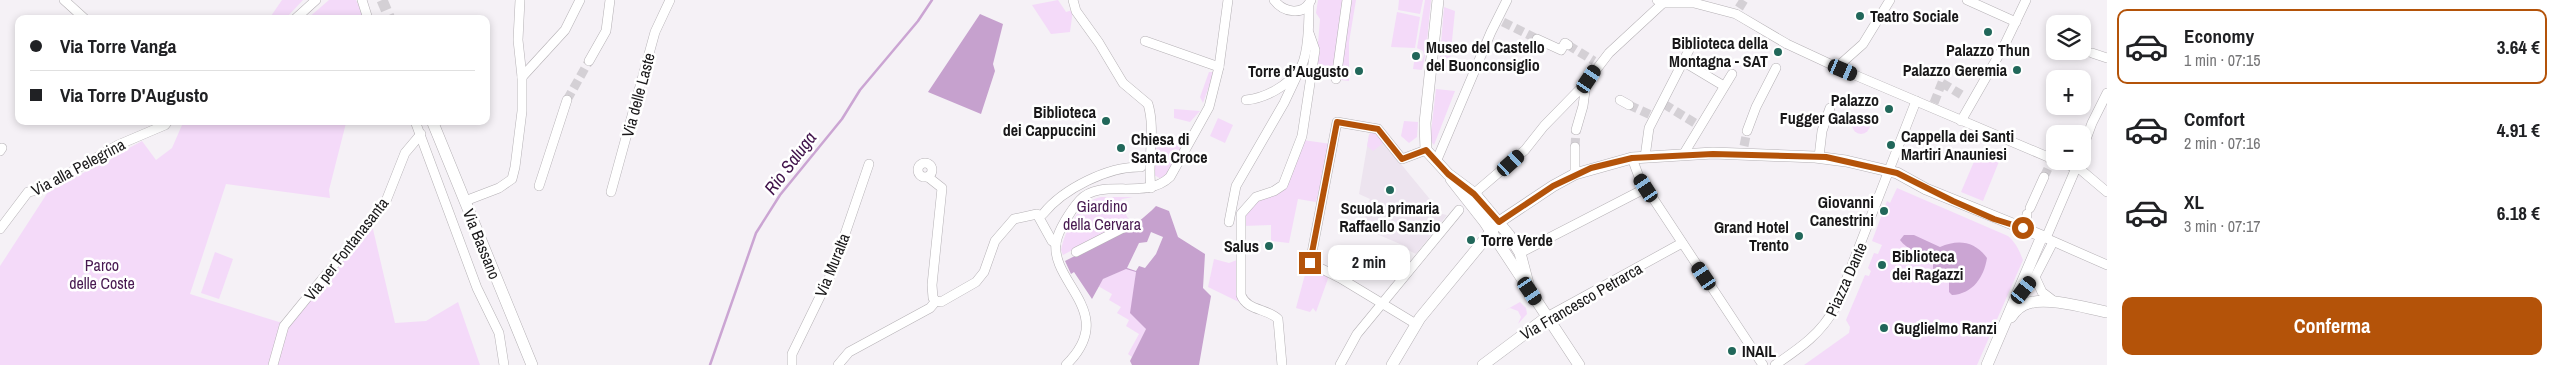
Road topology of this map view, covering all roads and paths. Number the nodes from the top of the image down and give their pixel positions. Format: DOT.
graph roads {
  1 [pos="64,0"];
  2 [pos="316,0"];
  3 [pos="362,0"];
  4 [pos="520,0"];
  5 [pos="580,0"];
  6 [pos="610,0"];
  7 [pos="670,0"];
  8 [pos="1073,0"];
  9 [pos="1228,0"];
  10 [pos="1274,0"];
  11 [pos="1347,0"];
  12 [pos="1438,0"];
  13 [pos="1507,0"];
  14 [pos="1890,0"];
  15 [pos="1967,0"];
  16 [pos="2026,0"];
  17 [pos="1681,1"];
  18 [pos="1310,2"];
  19 [pos="1660,2"];
  20 [pos="81,15"];
  21 [pos="299,15"];
  22 [pos="367,15"];
  23 [pos="2016,22"];
  24 [pos="1309,33"];
  25 [pos="1537,39"];
  26 [pos="1145,41"];
  27 [pos="1568,45"];
  28 [pos="1690,48"];
  29 [pos="2092,53"];
  30 [pos="2107,58"];
  31 [pos="589,61"];
  32 [pos="1684,62"];
  33 [pos="1219,67"];
  34 [pos="1776,68"];
  35 [pos="1836,68"];
  36 [pos="1300,69"];
  37 [pos="1732,74"];
  38 [pos="522,77"];
  39 [pos="1336,79"];
  40 [pos="1586,83"];
  41 [pos="1724,86"];
  42 [pos="2107,93"];
  43 [pos="567,100"];
  44 [pos="1246,100"];
  45 [pos="1620,100"];
  46 [pos="1916,101"];
  47 [pos="1629,105"];
  48 [pos="1830,108"];
  49 [pos="1961,121"];
  50 [pos="165,125"];
  51 [pos="417,125"];
  52 [pos="434,125"];
  53 [pos="2091,126"];
  54 [pos="1576,130"];
  55 [pos="1747,132"];
  56 [pos="421,134"];
  57 [pos="1574,147"];
  58 [pos="1426,150"];
  59 [pos="1683,155"];
  60 [pos="1819,157"];
  61 [pos="1632,158"];
  62 [pos="1645,158"];
  63 [pos="2046,158"];
  64 [pos="1436,162"];
  65 [pos="869,164"];
  66 [pos="1141,167"];
  67 [pos="2076,170"];
  68 [pos="2083,170"];
  69 [pos="1889,172"];
  70 [pos="1575,174"];
  71 [pos="928,177"];
  72 [pos="2044,177"];
  73 [pos="539,186"];
  74 [pos="1151,188"];
  75 [pos="1646,188"];
  76 [pos="611,192"];
  77 [pos="2107,192"];
  78 [pos="1470,197"];
  79 [pos="465,201"];
  80 [pos="1460,210"];
  81 [pos="1042,214"];
  82 [pos="2028,214"];
  83 [pos="1229,222"];
  84 [pos="1499,222"];
  85 [pos="1125,226"];
  86 [pos="0,229"];
  87 [pos="1492,232"];
  88 [pos="2047,239"];
  89 [pos="1682,243"];
  90 [pos="1056,244"];
  91 [pos="1076,252"];
  92 [pos="1520,253"];
  93 [pos="2107,264"];
  94 [pos="2034,277"];
  95 [pos="1530,291"];
  96 [pos="936,301"];
  97 [pos="1382,303"];
  98 [pos="2014,303"];
  99 [pos="2057,303"];
  100 [pos="2107,312"];
  101 [pos="1547,317"];
  102 [pos="1416,324"];
  103 [pos="2005,325"];
  104 [pos="273,365"];
  105 [pos="504,365"];
  106 [pos="532,365"];
  107 [pos="792,365"];
  108 [pos="838,365"];
  109 [pos="1066,365"];
  110 [pos="1282,365"];
  111 [pos="1340,365"];
  112 [pos="1392,365"];
  113 [pos="1484,365"];
  114 [pos="1579,365"];
  115 [pos="1763,365"];
  116 [pos="1775,365"];
  117 [pos="1987,365"];
  1 -- 20 [label="street"];
  2 -- 21 [label="street"];
  3 -- 22 [label="street"];
  4 -- 38 [label="street"];
  5 -- 38 [label="street"];
  6 -- 31 [label="street"];
  7 -- 76 [label="street, Via delle Laste"];
  8 -- 74 [label="street"];
  9 -- 33 [label="street"];
  10 -- 18 [label="street"];
  11 -- 39 [label="street"];
  12 -- 58 [label="main road"];
  13 -- 64 [label="street"];
  14 -- 35 [label="street"];
  15 -- 23 [label="street"];
  16 -- 23 [label="street"];
  17 -- 19 [label="street"];
  17 -- 35 [label="street"];
  18 -- 24 [label="street"];
  19 -- 40 [label="street"];
  23 -- 49 [label="street"];
  24 -- 36 [label="street"];
  24 -- 110 [label="street"];
  25 -- 27 [label="street"];
  26 -- 33 [label="street"];
  28 -- 32 [label="street"];
  29 -- 30 [label="street"];
  32 -- 41 [label="street"];
  32 -- 62 [label="street"];
  33 -- 74 [label="street"];
  34 -- 55 [label="street"];
  35 -- 46 [label="street"];
  36 -- 44 [label="street"];
  36 -- 83 [label="street"];
  37 -- 41 [label="street"];
  38 -- 79 [label="street"];
  40 -- 54 [label="street"];
  40 -- 78 [label="street"];
  41 -- 59 [label="street"];
  42 -- 53 [label="street"];
  43 -- 73 [label="street"];
  45 -- 47 [label="street"];
  46 -- 49 [label="street"];
  46 -- 69 [label="street, Piazza Dante"];
  48 -- 60 [label="street"];
  49 -- 63 [label="street"];
  50 -- 86 [label="street, Via alla Pelegrina"];
  51 -- 56 [label="street"];
  52 -- 79 [label="main road, Via Bassano"];
  56 -- 104 [label="street, Via per Fontanasanta"];
  56 -- 105 [label="street"];
  57 -- 70 [label="street"];
  58 -- 64 [label="main road"];
  58 -- 97 [label="street"];
  59 -- 60 [label="main road"];
  59 -- 62 [label="main road"];
  60 -- 69 [label="main road"];
  61 -- 62 [label="main road"];
  61 -- 70 [label="main road"];
  61 -- 75 [label="street"];
  64 -- 78 [label="main road"];
  65 -- 107 [label="street, Via Muralta"];
  66 -- 81 [label="street"];
  67 -- 88 [label="street"];
  68 -- 77 [label="street"];
  69 -- 88 [label="main road"];
  69 -- 116 [label="street, Piazza Dante"];
  70 -- 84 [label="main road"];
  71 -- 96 [label="street"];
  72 -- 82 [label="street"];
  74 -- 90 [label="street"];
  75 -- 89 [label="street"];
  75 -- 92 [label="street"];
  78 -- 84 [label="main road"];
  78 -- 87 [label="main road"];
  79 -- 106 [label="main road, Via Bassano"];
  80 -- 97 [label="street"];
  84 -- 87 [label="main road"];
  84 -- 92 [label="main road"];
  85 -- 91 [label="street"];
  87 -- 95 [label="main road"];
  87 -- 102 [label="main road"];
  88 -- 93 [label="street"];
  88 -- 94 [label="street"];
  88 -- 98 [label="main road"];
  89 -- 101 [label="street, Via Francesco Petrarca"];
  89 -- 115 [label="street"];
  90 -- 96 [label="street"];
  90 -- 109 [label="street"];
  92 -- 95 [label="main road"];
  94 -- 98 [label="street"];
  94 -- 99 [label="street"];
  95 -- 101 [label="main road"];
  96 -- 108 [label="street"];
  97 -- 102 [label="street"];
  97 -- 111 [label="street"];
  98 -- 103 [label="main road"];
  99 -- 100 [label="main road"];
  99 -- 103 [label="main road"];
  101 -- 113 [label="main road, Via Francesco Petrarca"];
  101 -- 114 [label="main road"];
  102 -- 112 [label="main road"];
  103 -- 117 [label="main road"];
}
